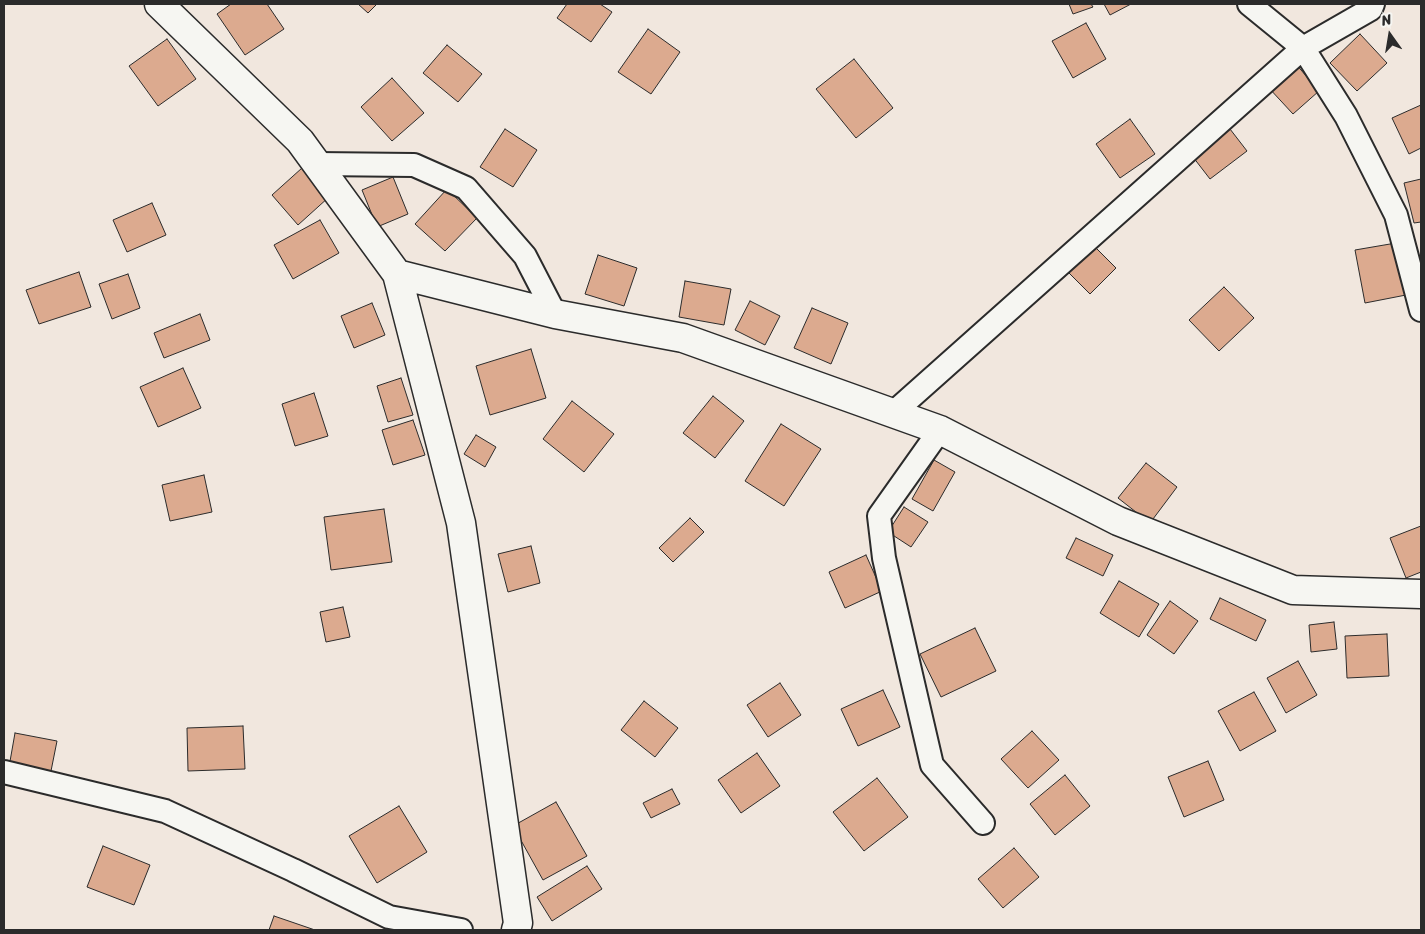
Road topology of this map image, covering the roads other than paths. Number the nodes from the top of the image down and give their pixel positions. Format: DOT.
graph roads {
  1 [pos="159,4"];
  2 [pos="1249,4"];
  3 [pos="1373,4"];
  4 [pos="1303,48"];
  5 [pos="316,164"];
  6 [pos="397,274"];
  7 [pos="1421,310"];
  8 [pos="555,314"];
  9 [pos="892,414"];
  10 [pos="940,430"];
  11 [pos="1421,594"];
  12 [pos="4,772"];
  13 [pos="983,822"];
  14 [pos="520,928"];
  15 [pos="462,930"];
  1 -- 5 [label="street"];
  2 -- 4 [label="street"];
  3 -- 4 [label="street"];
  4 -- 7 [label="street"];
  4 -- 9 [label="street"];
  5 -- 6 [label="street"];
  5 -- 8 [label="street"];
  6 -- 8 [label="street"];
  6 -- 14 [label="street"];
  8 -- 9 [label="street"];
  9 -- 10 [label="street"];
  10 -- 11 [label="street"];
  10 -- 13 [label="street"];
  12 -- 15 [label="street"];
}
